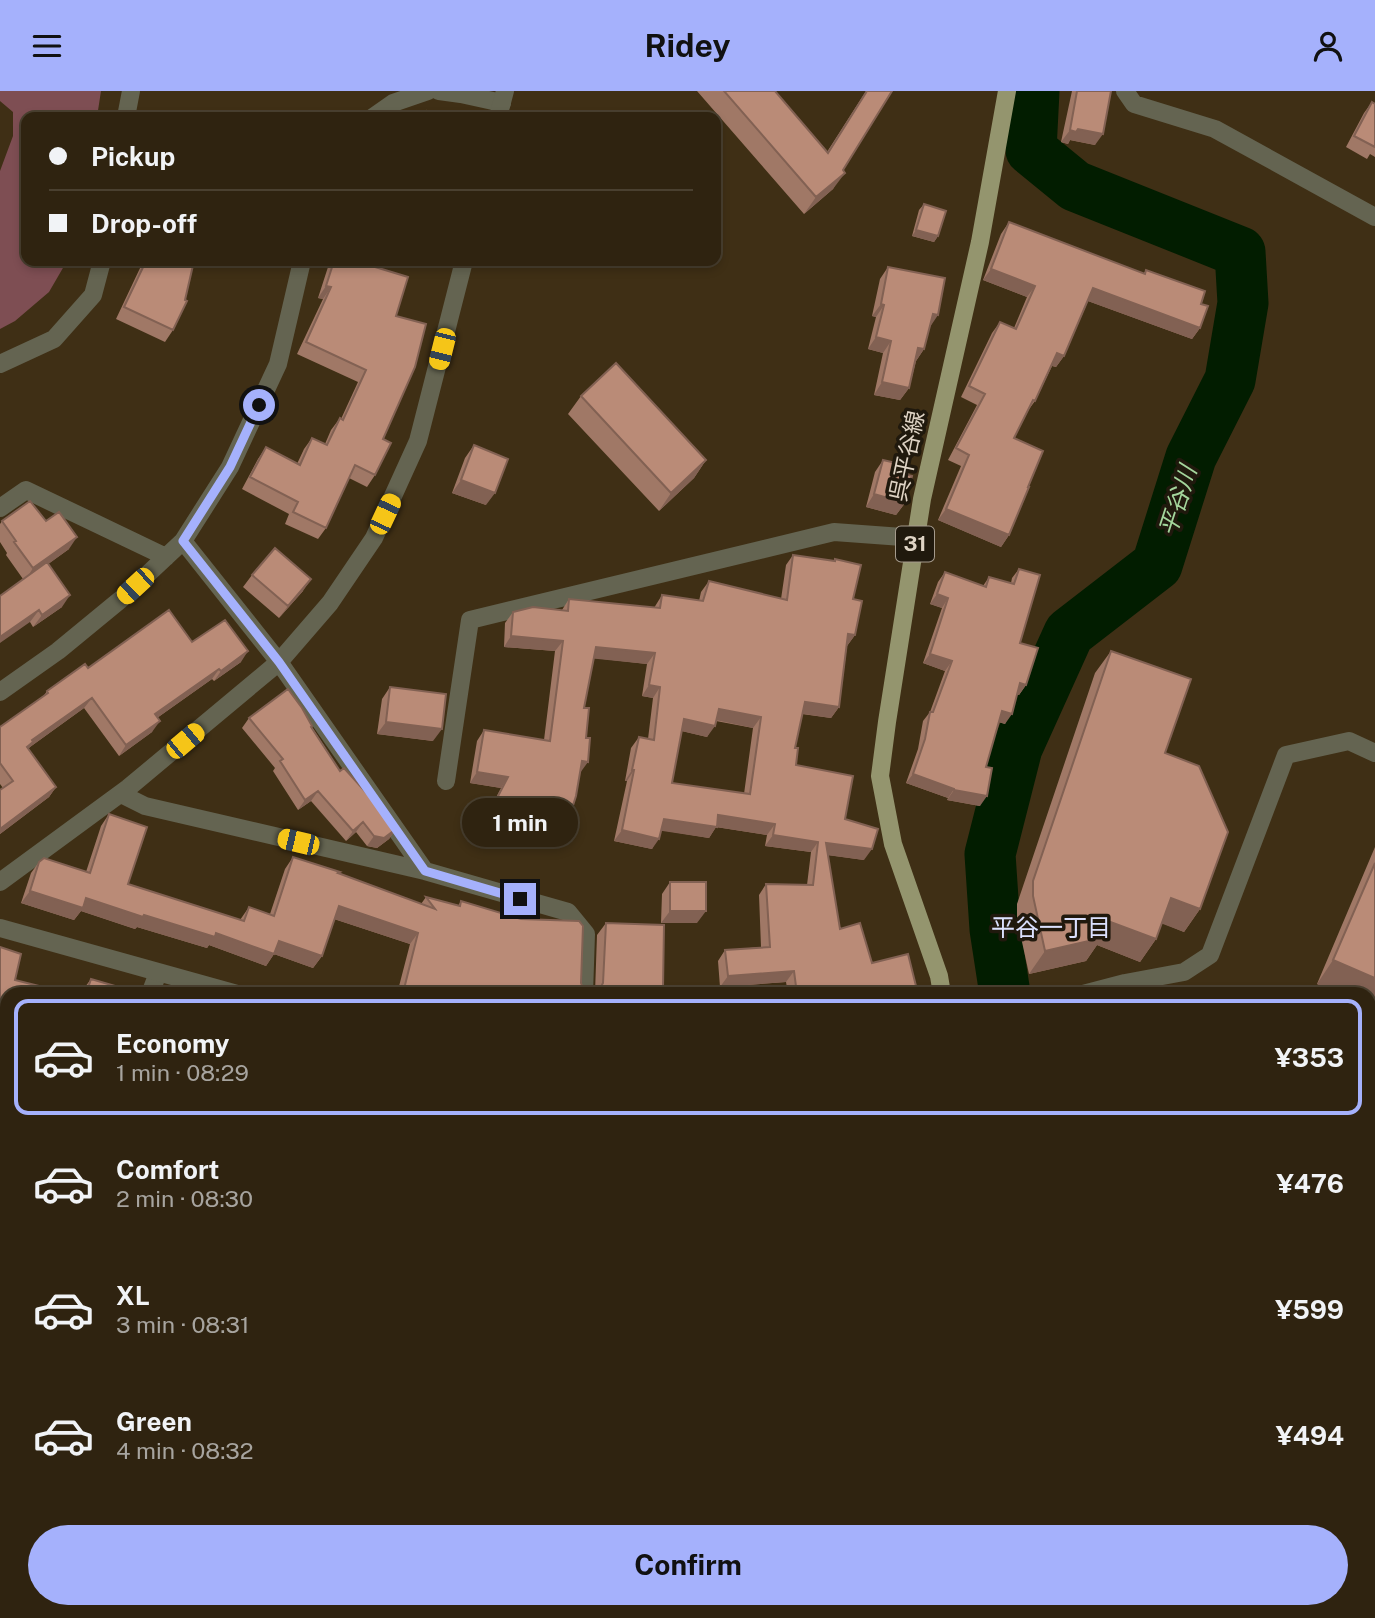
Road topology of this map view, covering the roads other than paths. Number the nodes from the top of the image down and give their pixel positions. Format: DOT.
graph roads {
  1 [pos="131,91"];
  2 [pos="428,91"];
  3 [pos="439,91"];
  4 [pos="1007,91"];
  5 [pos="1125,91"];
  6 [pos="502,104"];
  7 [pos="128,112"];
  8 [pos="380,112"];
  9 [pos="1375,217"];
  10 [pos="101,266"];
  11 [pos="301,266"];
  12 [pos="463,266"];
  13 [pos="0,364"];
  14 [pos="0,508"];
  15 [pos="916,538"];
  16 [pos="183,541"];
  17 [pos="166,557"];
  18 [pos="279,662"];
  19 [pos="0,692"];
  20 [pos="1375,753"];
  21 [pos="446,781"];
  22 [pos="121,793"];
  23 [pos="425,871"];
  24 [pos="0,881"];
  25 [pos="0,928"];
  26 [pos="158,973"];
  27 [pos="153,987"];
  28 [pos="211,987"];
  29 [pos="584,987"];
  30 [pos="941,987"];
  31 [pos="1110,987"];
  1 -- 7 [label="street"];
  2 -- 8 [label="street"];
  3 -- 6 [label="street"];
  4 -- 15 [label="main road, 呉平谷線 / 31"];
  5 -- 9 [label="street"];
  10 -- 13 [label="street"];
  11 -- 16 [label="street"];
  12 -- 18 [label="street"];
  14 -- 17 [label="street"];
  15 -- 21 [label="street"];
  15 -- 30 [label="main road, 呉平谷線 / 31"];
  16 -- 17 [label="street"];
  16 -- 18 [label="street"];
  17 -- 19 [label="street"];
  18 -- 22 [label="street"];
  18 -- 23 [label="street"];
  20 -- 31 [label="street"];
  22 -- 23 [label="street"];
  22 -- 24 [label="street"];
  23 -- 29 [label="street"];
  25 -- 26 [label="street"];
  26 -- 27 [label="street"];
  26 -- 28 [label="street"];
}
